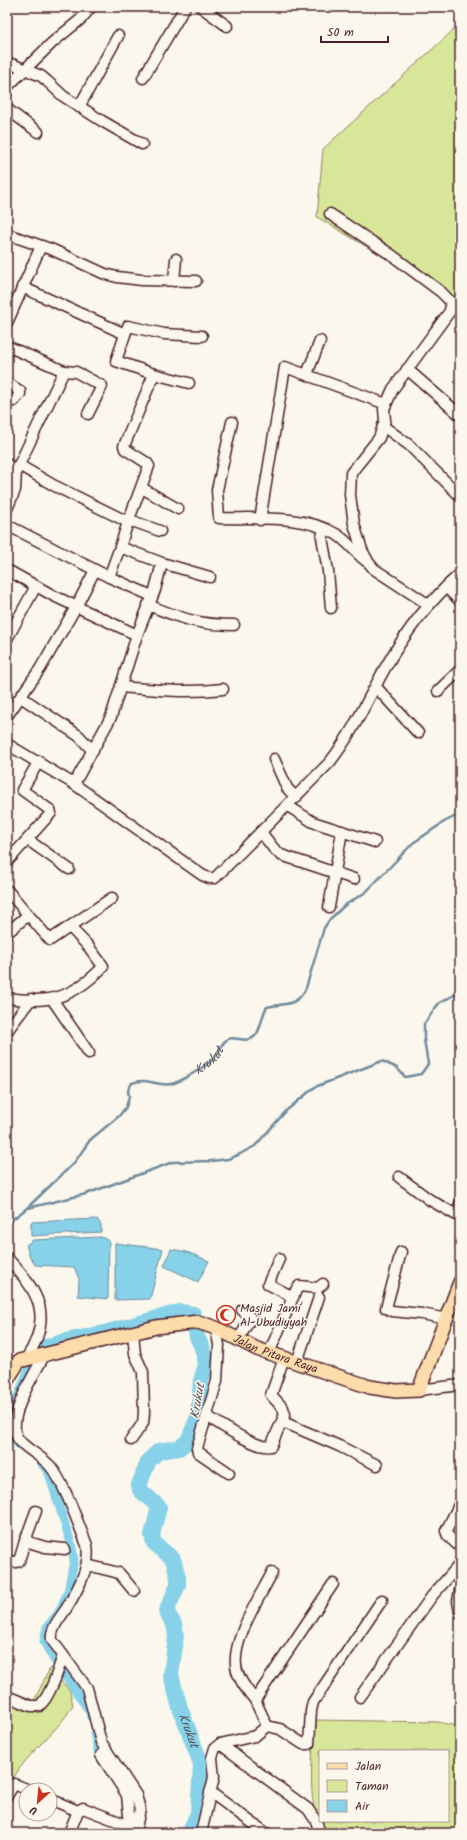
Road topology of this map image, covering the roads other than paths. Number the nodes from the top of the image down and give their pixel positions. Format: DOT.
graph roads {
  1 [pos="91,7"];
  2 [pos="185,7"];
  3 [pos="201,7"];
  4 [pos="227,26"];
  5 [pos="118,36"];
  6 [pos="7,62"];
  7 [pos="26,70"];
  8 [pos="143,78"];
  9 [pos="7,87"];
  10 [pos="79,107"];
  11 [pos="7,109"];
  12 [pos="38,132"];
  13 [pos="142,144"];
  14 [pos="330,214"];
  15 [pos="7,234"];
  16 [pos="41,246"];
  17 [pos="176,259"];
  18 [pos="174,281"];
  19 [pos="196,281"];
  20 [pos="22,287"];
  21 [pos="456,309"];
  22 [pos="7,323"];
  23 [pos="125,334"];
  24 [pos="202,336"];
  25 [pos="320,341"];
  26 [pos="7,346"];
  27 [pos="407,369"];
  28 [pos="64,371"];
  29 [pos="154,374"];
  30 [pos="307,374"];
  31 [pos="7,383"];
  32 [pos="189,383"];
  33 [pos="14,401"];
  34 [pos="386,404"];
  35 [pos="88,414"];
  36 [pos="460,415"];
  37 [pos="232,422"];
  38 [pos="383,426"];
  39 [pos="7,464"];
  40 [pos="17,468"];
  41 [pos="142,488"];
  42 [pos="460,496"];
  43 [pos="7,508"];
  44 [pos="178,509"];
  45 [pos="260,520"];
  46 [pos="128,522"];
  47 [pos="7,525"];
  48 [pos="324,529"];
  49 [pos="160,531"];
  50 [pos="120,547"];
  51 [pos="162,563"];
  52 [pos="369,563"];
  53 [pos="95,570"];
  54 [pos="9,571"];
  55 [pos="460,574"];
  56 [pos="109,577"];
  57 [pos="210,577"];
  58 [pos="36,586"];
  59 [pos="446,587"];
  60 [pos="150,601"];
  61 [pos="460,601"];
  62 [pos="428,605"];
  63 [pos="76,607"];
  64 [pos="331,608"];
  65 [pos="234,626"];
  66 [pos="137,635"];
  67 [pos="7,639"];
  68 [pos="460,670"];
  69 [pos="121,686"];
  70 [pos="376,687"];
  71 [pos="223,689"];
  72 [pos="438,691"];
  73 [pos="21,697"];
  74 [pos="7,716"];
  75 [pos="418,733"];
  76 [pos="7,744"];
  77 [pos="92,751"];
  78 [pos="274,759"];
  79 [pos="39,762"];
  80 [pos="74,784"];
  81 [pos="296,798"];
  82 [pos="288,806"];
  83 [pos="342,831"];
  84 [pos="261,832"];
  85 [pos="28,840"];
  86 [pos="375,842"];
  87 [pos="7,862"];
  88 [pos="70,870"];
  89 [pos="334,873"];
  90 [pos="354,879"];
  91 [pos="7,890"];
  92 [pos="112,898"];
  93 [pos="329,907"];
  94 [pos="28,915"];
  95 [pos="70,927"];
  96 [pos="7,933"];
  97 [pos="7,998"];
  98 [pos="31,999"];
  99 [pos="52,999"];
  100 [pos="7,1030"];
  101 [pos="89,1053"];
  102 [pos="399,1178"];
  103 [pos="460,1204"];
  104 [pos="460,1210"];
  105 [pos="460,1217"];
  106 [pos="401,1252"];
  107 [pos="7,1258"];
  108 [pos="279,1259"];
  109 [pos="460,1282"];
  110 [pos="323,1284"];
  111 [pos="293,1297"];
  112 [pos="319,1297"];
  113 [pos="242,1310"];
  114 [pos="447,1319"];
  115 [pos="216,1328"];
  116 [pos="132,1333"];
  117 [pos="238,1340"];
  118 [pos="269,1353"];
  119 [pos="35,1358"];
  120 [pos="284,1358"];
  121 [pos="297,1362"];
  122 [pos="7,1380"];
  123 [pos="460,1385"];
  124 [pos="419,1390"];
  125 [pos="206,1416"];
  126 [pos="283,1422"];
  127 [pos="131,1440"];
  128 [pos="377,1465"];
  129 [pos="229,1473"];
  130 [pos="460,1503"];
  131 [pos="36,1511"];
  132 [pos="25,1541"];
  133 [pos="460,1547"];
  134 [pos="66,1549"];
  135 [pos="7,1561"];
  136 [pos="460,1564"];
  137 [pos="87,1565"];
  138 [pos="272,1573"];
  139 [pos="333,1584"];
  140 [pos="134,1591"];
  141 [pos="460,1591"];
  142 [pos="382,1600"];
  143 [pos="460,1613"];
  144 [pos="62,1656"];
  145 [pos="7,1696"];
  146 [pos="360,1697"];
  147 [pos="255,1700"];
  148 [pos="267,1726"];
  149 [pos="220,1744"];
  150 [pos="101,1755"];
  151 [pos="18,1786"];
  152 [pos="210,1792"];
  153 [pos="7,1796"];
  154 [pos="58,1802"];
  155 [pos="78,1811"];
  156 [pos="130,1828"];
  157 [pos="69,1833"];
  158 [pos="202,1833"];
  159 [pos="266,1833"];
  160 [pos="320,1833"];
  1 -- 7 [label="street"];
  2 -- 8 [label="street"];
  3 -- 4 [label="street"];
  5 -- 10 [label="street"];
  6 -- 7 [label="street"];
  7 -- 9 [label="street"];
  7 -- 10 [label="street"];
  10 -- 13 [label="street"];
  11 -- 12 [label="street"];
  14 -- 21 [label="street"];
  15 -- 16 [label="street"];
  16 -- 18 [label="street"];
  16 -- 20 [label="street"];
  17 -- 18 [label="street"];
  18 -- 19 [label="street"];
  20 -- 22 [label="street"];
  20 -- 23 [label="street"];
  21 -- 27 [label="street"];
  23 -- 24 [label="street"];
  23 -- 29 [label="street"];
  25 -- 30 [label="street"];
  26 -- 28 [label="street"];
  27 -- 34 [label="street"];
  27 -- 36 [label="street"];
  28 -- 35 [label="street"];
  28 -- 40 [label="street"];
  29 -- 32 [label="street"];
  29 -- 41 [label="street"];
  30 -- 34 [label="street"];
  30 -- 45 [label="street"];
  31 -- 33 [label="street"];
  34 -- 38 [label="street"];
  37 -- 45 [label="street"];
  38 -- 42 [label="street"];
  38 -- 52 [label="street"];
  39 -- 40 [label="street"];
  40 -- 43 [label="street"];
  40 -- 46 [label="street"];
  41 -- 44 [label="street"];
  41 -- 46 [label="street"];
  45 -- 48 [label="street"];
  46 -- 49 [label="street"];
  46 -- 50 [label="street"];
  47 -- 53 [label="street"];
  48 -- 52 [label="street"];
  48 -- 64 [label="street"];
  50 -- 51 [label="street"];
  50 -- 56 [label="street"];
  51 -- 57 [label="street"];
  51 -- 60 [label="street"];
  52 -- 62 [label="street"];
  53 -- 56 [label="street"];
  53 -- 63 [label="street"];
  54 -- 58 [label="street"];
  55 -- 59 [label="street"];
  56 -- 60 [label="street"];
  58 -- 63 [label="street"];
  58 -- 67 [label="street"];
  59 -- 61 [label="street"];
  59 -- 62 [label="street"];
  60 -- 65 [label="street"];
  60 -- 66 [label="street"];
  62 -- 70 [label="street"];
  63 -- 66 [label="street"];
  63 -- 73 [label="street"];
  66 -- 69 [label="street"];
  68 -- 72 [label="street"];
  69 -- 71 [label="street"];
  69 -- 77 [label="street"];
  70 -- 75 [label="street"];
  70 -- 81 [label="street"];
  73 -- 74 [label="street"];
  73 -- 77 [label="street"];
  76 -- 79 [label="street"];
  77 -- 80 [label="street"];
  78 -- 81 [label="street"];
  79 -- 80 [label="street"];
  79 -- 85 [label="street"];
  80 -- 84 [label="street"];
  81 -- 82 [label="street"];
  82 -- 83 [label="street"];
  82 -- 84 [label="street"];
  83 -- 86 [label="street"];
  83 -- 89 [label="street"];
  84 -- 89 [label="street"];
  85 -- 87 [label="street"];
  85 -- 88 [label="street"];
  89 -- 90 [label="street"];
  89 -- 93 [label="street"];
  91 -- 94 [label="street"];
  92 -- 95 [label="street"];
  94 -- 95 [label="street"];
  94 -- 96 [label="street"];
  95 -- 99 [label="street"];
  97 -- 98 [label="street"];
  98 -- 99 [label="street"];
  98 -- 100 [label="street"];
  99 -- 101 [label="street"];
  102 -- 105 [label="street"];
  103 -- 104 [label="street"];
  106 -- 114 [label="street"];
  107 -- 119 [label="street"];
  108 -- 111 [label="street"];
  109 -- 114 [label="main road"];
  110 -- 111 [label="street"];
  111 -- 118 [label="street"];
  112 -- 121 [label="street"];
  113 -- 117 [label="street"];
  114 -- 124 [label="main road"];
  115 -- 116 [label="main road, Jalan Pitara Raya"];
  115 -- 117 [label="main road, Jalan Pitara Raya"];
  115 -- 125 [label="street"];
  116 -- 119 [label="main road, Jalan Pitara Raya"];
  116 -- 127 [label="street"];
  117 -- 118 [label="main road, Jalan Pitara Raya"];
  118 -- 120 [label="main road, Jalan Pitara Raya"];
  119 -- 122 [label="main road, Jalan Pitara Raya"];
  119 -- 137 [label="street"];
  120 -- 121 [label="main road, Jalan Pitara Raya"];
  120 -- 126 [label="street"];
  121 -- 124 [label="main road, Jalan Pitara Raya"];
  123 -- 124 [label="street"];
  125 -- 126 [label="street"];
  125 -- 129 [label="street"];
  126 -- 128 [label="street"];
  130 -- 133 [label="street"];
  131 -- 132 [label="street"];
  132 -- 134 [label="street"];
  132 -- 135 [label="street"];
  136 -- 146 [label="street"];
  137 -- 140 [label="street"];
  137 -- 144 [label="street"];
  138 -- 147 [label="street"];
  139 -- 147 [label="street"];
  141 -- 143 [label="street"];
  142 -- 148 [label="street"];
  144 -- 145 [label="street"];
  144 -- 156 [label="street"];
  147 -- 148 [label="street"];
  148 -- 149 [label="street"];
  149 -- 152 [label="street"];
  149 -- 160 [label="street"];
  150 -- 156 [label="street"];
  151 -- 153 [label="street"];
  152 -- 158 [label="street"];
  152 -- 159 [label="street"];
  154 -- 155 [label="street"];
  155 -- 156 [label="street"];
  155 -- 157 [label="street"];
}
